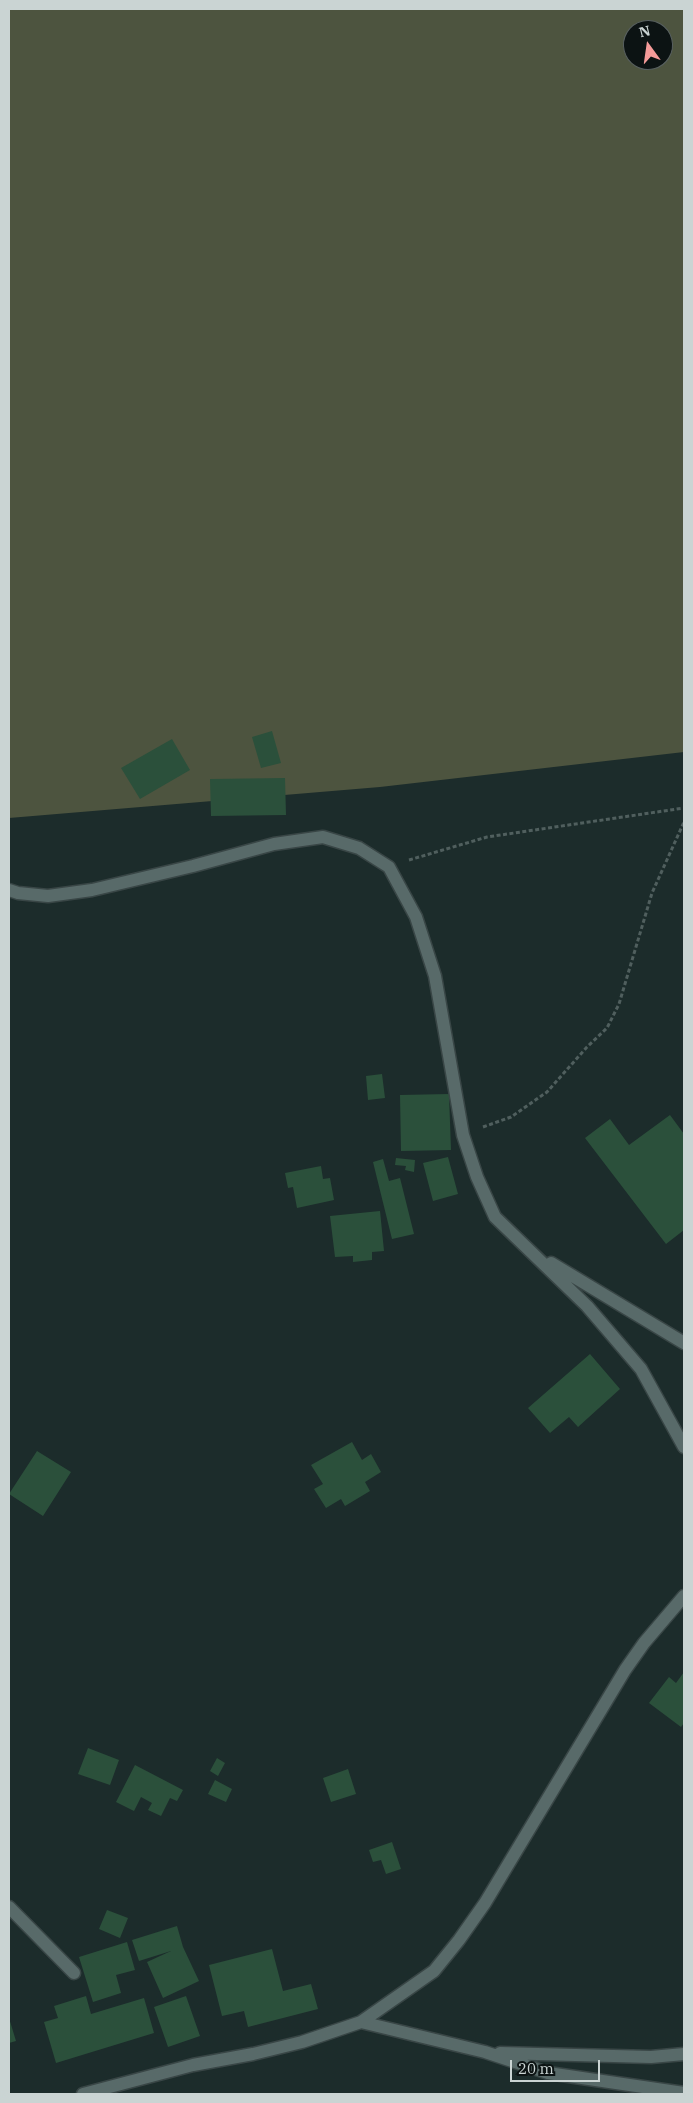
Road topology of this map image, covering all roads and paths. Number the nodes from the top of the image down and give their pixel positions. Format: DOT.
graph roads {
  1 [pos="684,808"];
  2 [pos="684,822"];
  3 [pos="389,867"];
  4 [pos="9,890"];
  5 [pos="463,1135"];
  6 [pos="531,1251"];
  7 [pos="684,1343"];
  8 [pos="684,1447"];
  9 [pos="684,1596"];
  10 [pos="9,1906"];
  11 [pos="74,1973"];
  12 [pos="361,2022"];
  13 [pos="484,2052"];
  14 [pos="684,2054"];
  15 [pos="684,2093"];
  16 [pos="83,2094"];
  1 -- 3 [label="path"];
  2 -- 5 [label="path"];
  3 -- 4 [label="street"];
  3 -- 5 [label="street"];
  5 -- 6 [label="street"];
  6 -- 7 [label="street"];
  6 -- 8 [label="street"];
  9 -- 12 [label="street"];
  10 -- 11 [label="street"];
  12 -- 13 [label="street"];
  12 -- 16 [label="street"];
  13 -- 14 [label="street"];
  13 -- 15 [label="street"];
}
